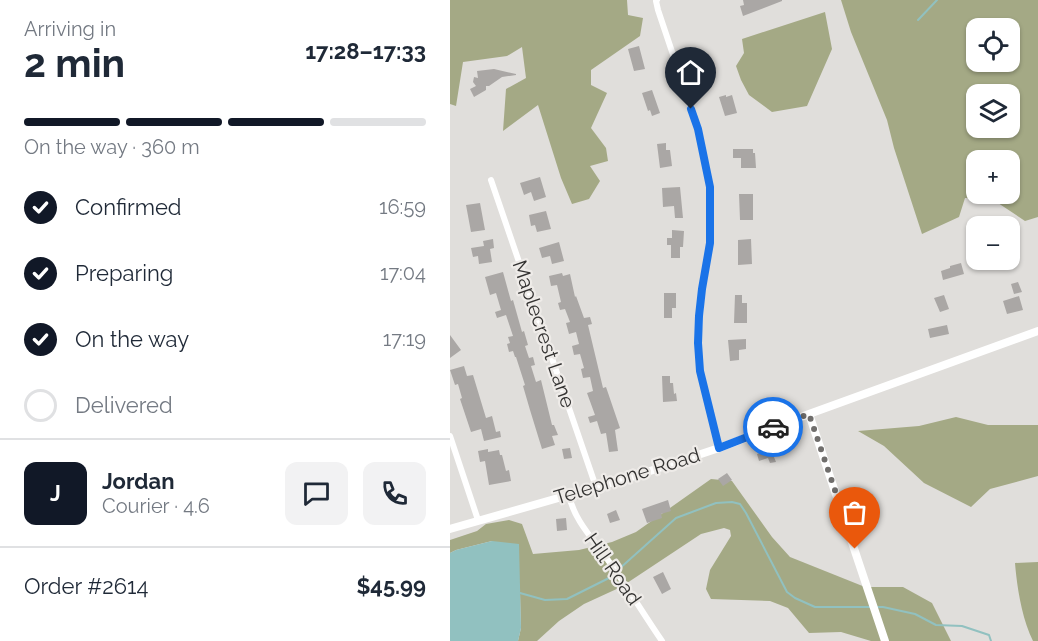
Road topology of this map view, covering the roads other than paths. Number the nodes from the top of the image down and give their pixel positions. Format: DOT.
graph roads {
  1 [pos="657,0"];
  2 [pos="491,180"];
  3 [pos="1038,331"];
  4 [pos="809,414"];
  5 [pos="450,436"];
  6 [pos="719,448"];
  7 [pos="596,487"];
  8 [pos="569,495"];
  9 [pos="478,520"];
  10 [pos="450,529"];
  11 [pos="662,641"];
  12 [pos="885,641"];
  1 -- 6 [label="street"];
  2 -- 7 [label="street, Maplecrest Lane"];
  3 -- 4 [label="street, Telephone Road"];
  4 -- 6 [label="street, Telephone Road"];
  4 -- 12 [label="street"];
  5 -- 9 [label="street"];
  6 -- 7 [label="street, Telephone Road"];
  7 -- 8 [label="street, Telephone Road"];
  8 -- 9 [label="street, Telephone Road"];
  8 -- 11 [label="street, Hill Road"];
  9 -- 10 [label="street, Telephone Road"];
}
